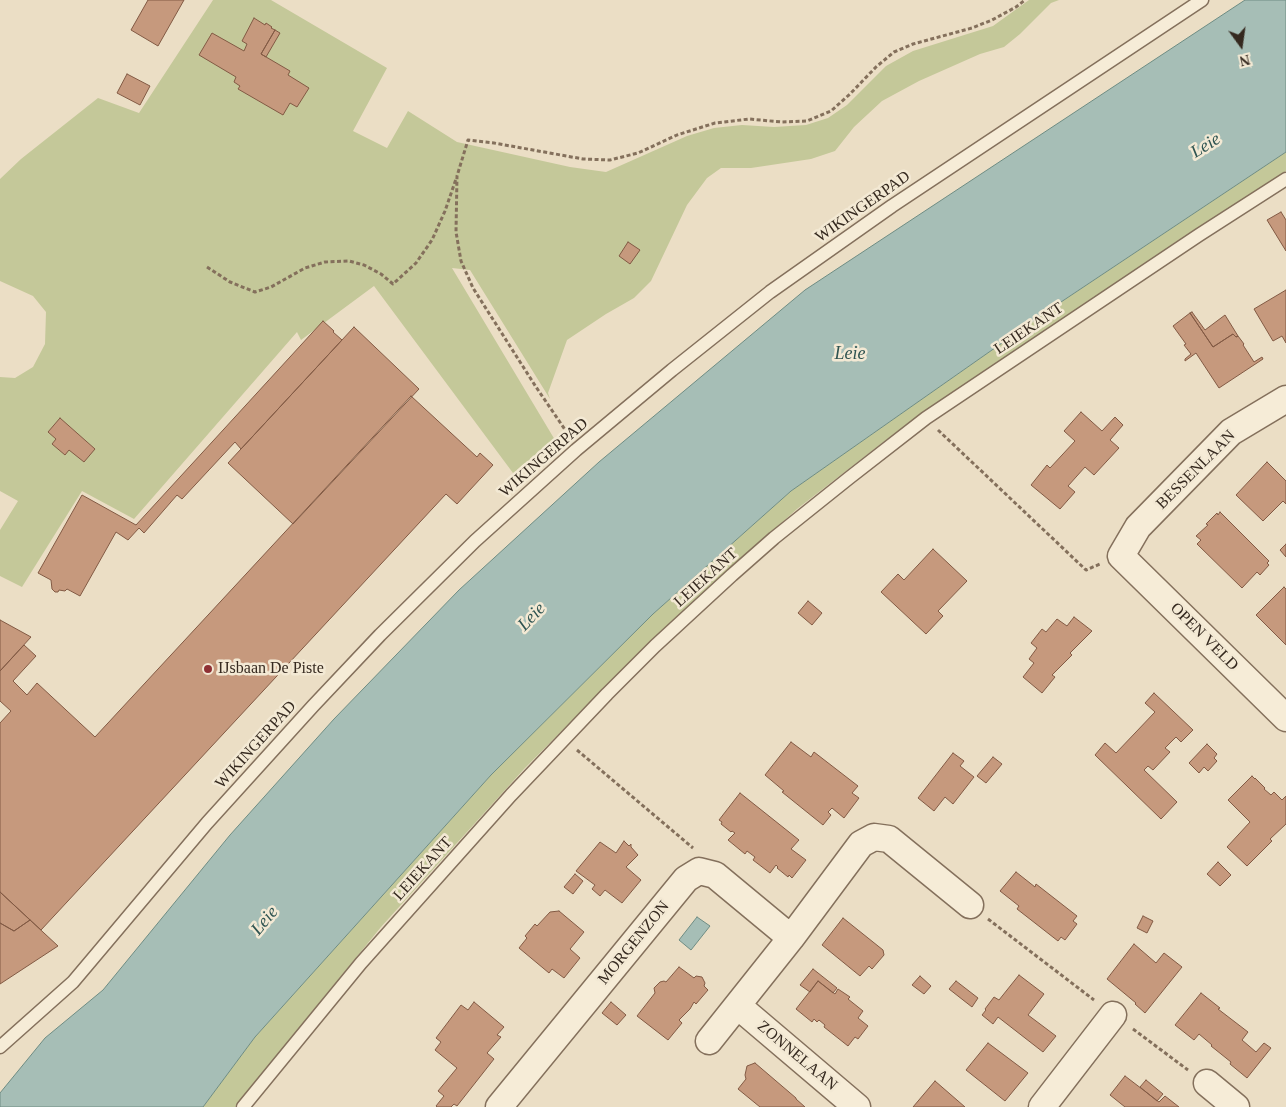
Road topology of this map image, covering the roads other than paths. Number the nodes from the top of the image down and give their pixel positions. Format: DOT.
graph roads {
  1 [pos="1202,0"];
  2 [pos="1286,179"];
  3 [pos="1286,399"];
  4 [pos="1121,556"];
  5 [pos="1286,718"];
  6 [pos="970,905"];
  7 [pos="791,938"];
  8 [pos="738,1006"];
  9 [pos="1113,1015"];
  10 [pos="709,1041"];
  11 [pos="0,1047"];
  12 [pos="1207,1083"];
  13 [pos="243,1107"];
  14 [pos="499,1107"];
  15 [pos="857,1107"];
  16 [pos="1042,1107"];
  17 [pos="1236,1107"];
  1 -- 11 [label="lane, WIKINGERPAD"];
  2 -- 13 [label="lane, LEIEKANT"];
  3 -- 4 [label="street, BESSENLAAN"];
  4 -- 5 [label="street, OPEN VELD"];
  6 -- 7 [label="street"];
  7 -- 8 [label="street"];
  7 -- 14 [label="street, MORGENZON"];
  8 -- 10 [label="street"];
  8 -- 15 [label="street, ZONNELAAN"];
  9 -- 16 [label="street"];
  12 -- 17 [label="street"];
}
